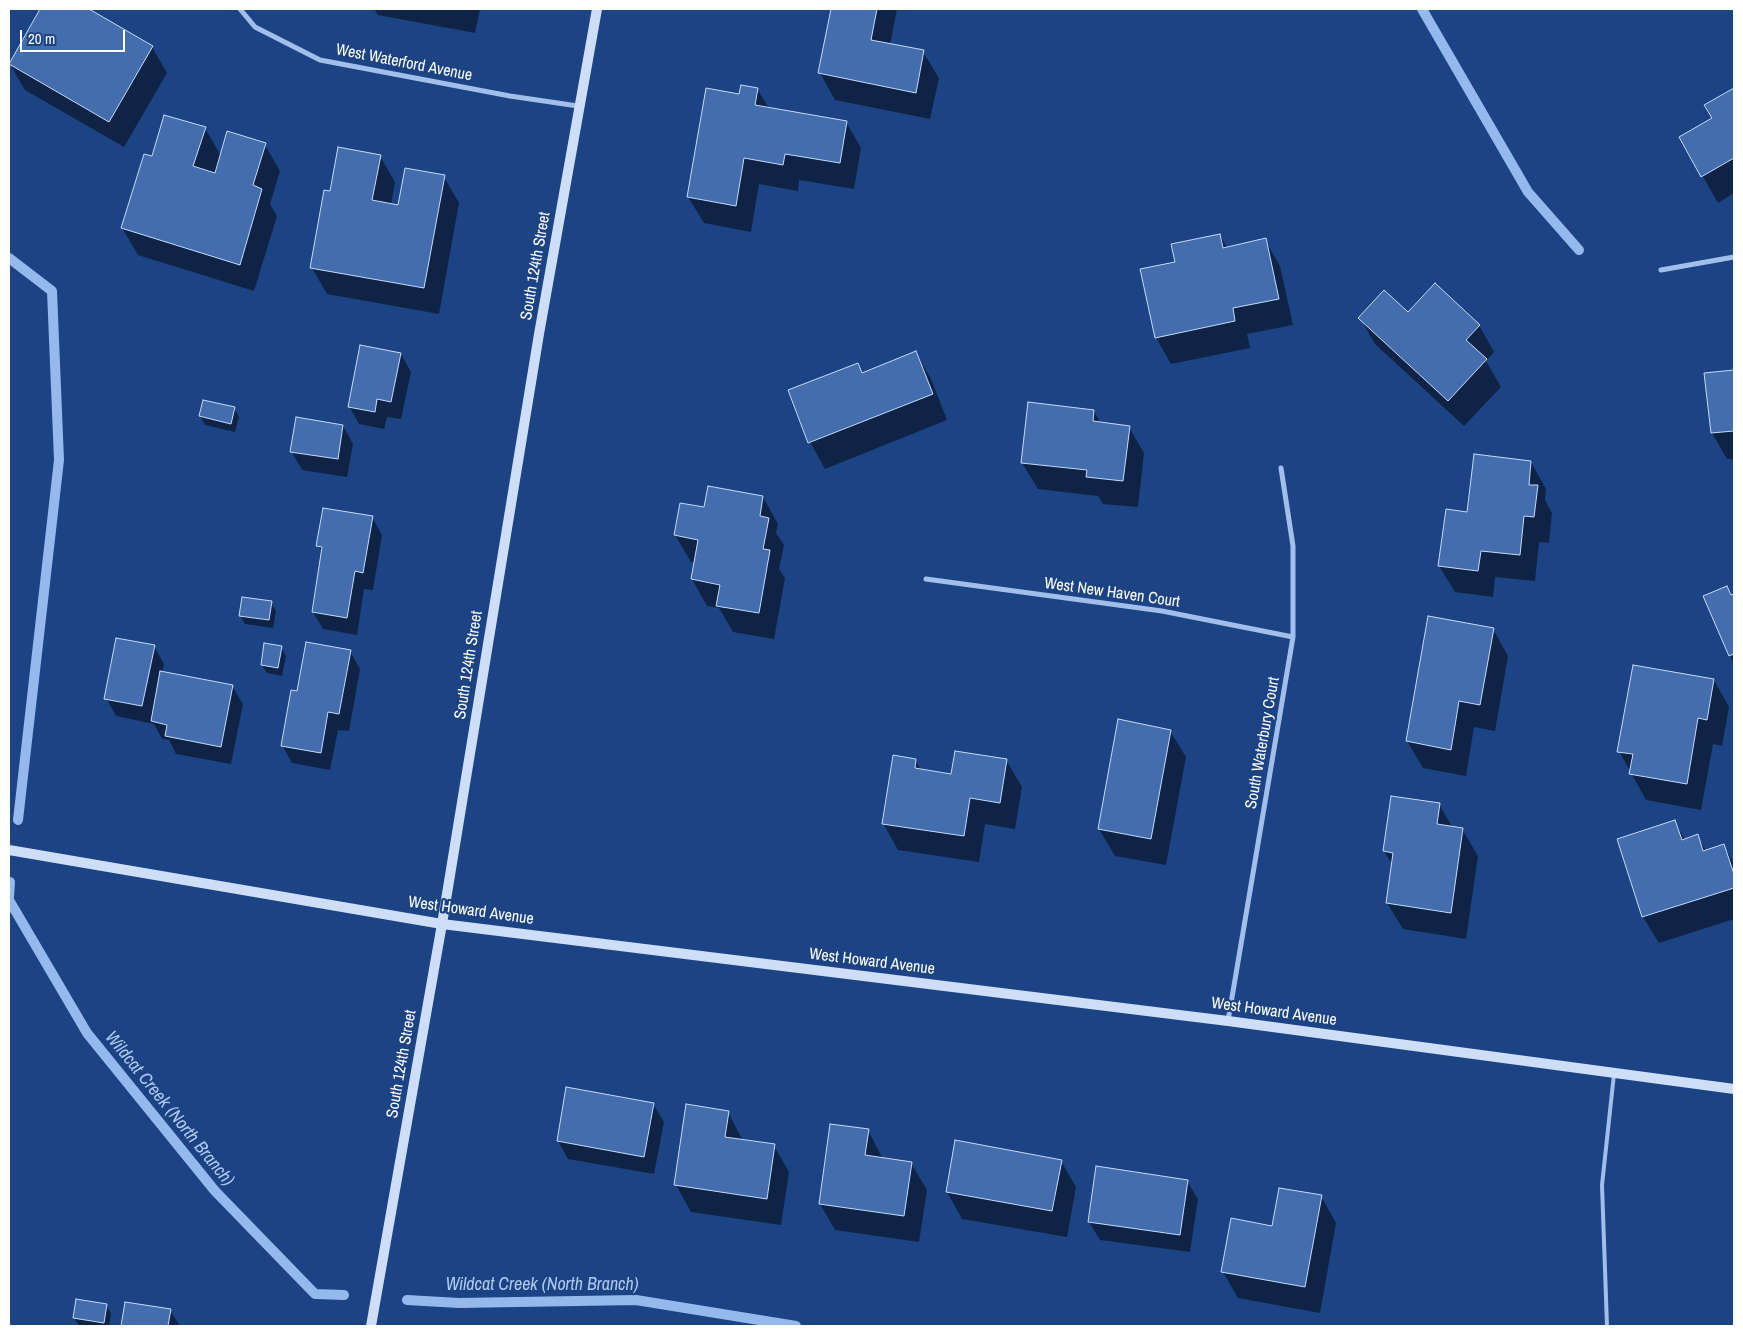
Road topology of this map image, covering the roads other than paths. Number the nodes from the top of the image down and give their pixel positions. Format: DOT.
graph roads {
  1 [pos="240,9"];
  2 [pos="597,9"];
  3 [pos="578,106"];
  4 [pos="1734,257"];
  5 [pos="1661,270"];
  6 [pos="1281,468"];
  7 [pos="926,579"];
  8 [pos="1293,637"];
  9 [pos="9,850"];
  10 [pos="442,924"];
  11 [pos="1228,1021"];
  12 [pos="1615,1073"];
  13 [pos="1734,1089"];
  14 [pos="371,1326"];
  15 [pos="1607,1326"];
  1 -- 3 [label="street, West Waterford Avenue"];
  2 -- 3 [label="street, South 124th Street"];
  3 -- 10 [label="street, South 124th Street"];
  4 -- 5 [label="street"];
  6 -- 8 [label="street, South Waterbury Court"];
  7 -- 8 [label="street, West New Haven Court"];
  8 -- 11 [label="street, South Waterbury Court"];
  9 -- 10 [label="street, West Howard Avenue"];
  10 -- 11 [label="street, West Howard Avenue"];
  10 -- 14 [label="street, South 124th Street"];
  11 -- 12 [label="street, West Howard Avenue"];
  12 -- 13 [label="street, West Howard Avenue"];
  12 -- 15 [label="lane"];
}
